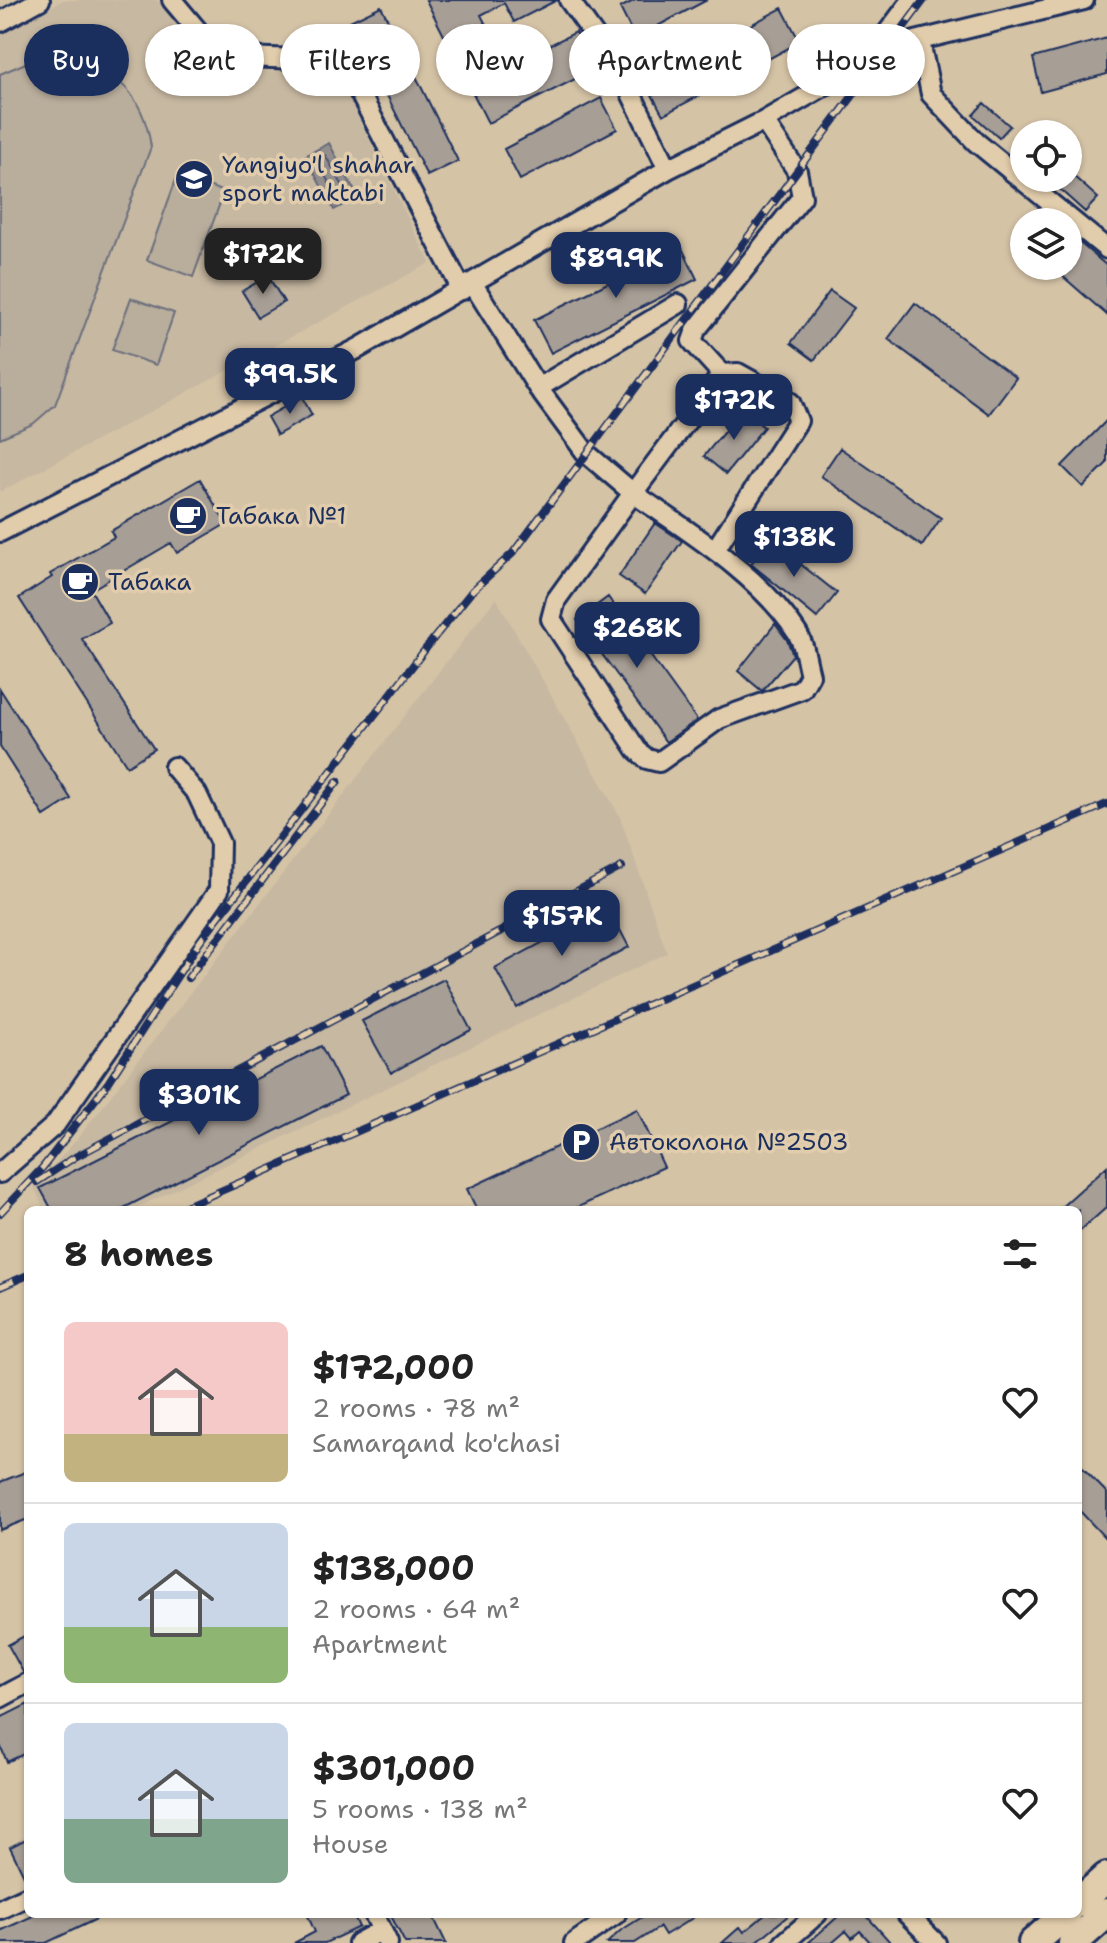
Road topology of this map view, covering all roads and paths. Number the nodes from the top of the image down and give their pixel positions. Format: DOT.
graph roads {
  1 [pos="40,0"];
  2 [pos="172,0"];
  3 [pos="569,0"];
  4 [pos="912,0"];
  5 [pos="1084,0"];
  6 [pos="0,22"];
  7 [pos="894,24"];
  8 [pos="925,40"];
  9 [pos="925,65"];
  10 [pos="807,96"];
  11 [pos="764,121"];
  12 [pos="668,169"];
  13 [pos="1107,249"];
  14 [pos="467,287"];
  15 [pos="678,304"];
  16 [pos="722,374"];
  17 [pos="538,388"];
  18 [pos="633,493"];
  19 [pos="0,532"];
  20 [pos="715,550"];
  21 [pos="174,767"];
  22 [pos="0,1173"];
  23 [pos="24,1685"];
  24 [pos="0,1698"];
  25 [pos="1107,1877"];
  26 [pos="24,1898"];
  27 [pos="1082,1899"];
  28 [pos="0,1909"];
  29 [pos="1107,1913"];
  30 [pos="610,1918"];
  31 [pos="812,1918"];
  32 [pos="911,1918"];
  33 [pos="1061,1918"];
  34 [pos="381,1929"];
  35 [pos="358,1943"];
  36 [pos="574,1943"];
  37 [pos="784,1943"];
  38 [pos="936,1943"];
  39 [pos="1033,1943"];
  40 [pos="1073,1943"];
  1 -- 6 [label="street"];
  2 -- 14 [label="street"];
  3 -- 12 [label="street"];
  4 -- 7 [label="street"];
  5 -- 8 [label="street"];
  9 -- 13 [label="street"];
  10 -- 11 [label="street"];
  11 -- 12 [label="street"];
  11 -- 16 [label="street"];
  12 -- 14 [label="street"];
  14 -- 17 [label="street"];
  14 -- 19 [label="street"];
  15 -- 17 [label="street"];
  16 -- 18 [label="street"];
  16 -- 20 [label="street"];
  17 -- 18 [label="street"];
  18 -- 20 [label="street"];
  18 -- 20 [label="street"];
  21 -- 22 [label="street"];
  23 -- 24 [label="street"];
  25 -- 27 [label="main road"];
  26 -- 28 [label="street"];
  29 -- 40 [label="main road"];
  30 -- 36 [label="street"];
  31 -- 37 [label="street"];
  32 -- 38 [label="street"];
  33 -- 39 [label="main road"];
  34 -- 35 [label="street"];
}
